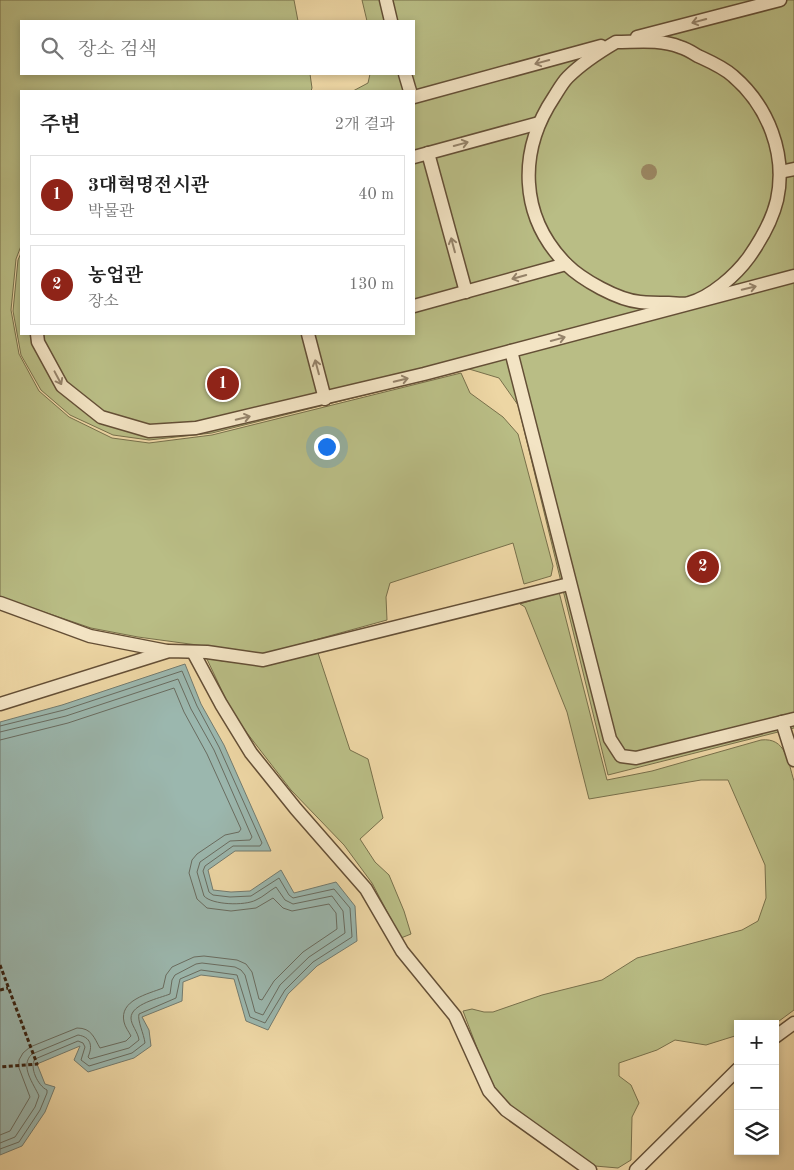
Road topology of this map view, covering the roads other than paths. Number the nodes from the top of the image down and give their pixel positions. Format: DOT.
graph roads {
  1 [pos="386,0"];
  2 [pos="780,0"];
  3 [pos="392,20"];
  4 [pos="616,42"];
  5 [pos="405,75"];
  6 [pos="410,90"];
  7 [pos="415,97"];
  8 [pos="538,123"];
  9 [pos="428,153"];
  10 [pos="415,157"];
  11 [pos="794,169"];
  12 [pos="780,172"];
  13 [pos="566,264"];
  14 [pos="794,276"];
  15 [pos="466,292"];
  16 [pos="688,304"];
  17 [pos="415,306"];
  18 [pos="37,335"];
  19 [pos="309,335"];
  20 [pos="512,351"];
  21 [pos="326,399"];
  22 [pos="569,584"];
  23 [pos="0,603"];
  24 [pos="169,651"];
  25 [pos="193,652"];
  26 [pos="0,704"];
  27 [pos="788,720"];
  28 [pos="794,760"];
  29 [pos="794,1023"];
  30 [pos="779,1034"];
  31 [pos="734,1073"];
  32 [pos="590,1170"];
  33 [pos="636,1170"];
  1 -- 3 [label="lane"];
  2 -- 4 [label="lane, one-way"];
  4 -- 7 [label="lane, one-way"];
  4 -- 8 [label="lane"];
  4 -- 12 [label="lane"];
  5 -- 6 [label="lane"];
  9 -- 8 [label="lane, one-way"];
  8 -- 13 [label="lane"];
  9 -- 10 [label="lane"];
  15 -- 9 [label="lane, one-way"];
  11 -- 12 [label="lane"];
  12 -- 16 [label="lane"];
  13 -- 15 [label="lane, one-way"];
  13 -- 16 [label="lane"];
  16 -- 14 [label="lane, one-way"];
  15 -- 17 [label="lane"];
  20 -- 16 [label="lane, one-way"];
  18 -- 21 [label="lane, one-way"];
  21 -- 19 [label="lane, one-way"];
  21 -- 20 [label="lane, one-way"];
  20 -- 22 [label="lane"];
  22 -- 25 [label="lane"];
  22 -- 27 [label="lane"];
  23 -- 24 [label="lane"];
  24 -- 25 [label="lane"];
  24 -- 26 [label="lane"];
  25 -- 32 [label="lane"];
  27 -- 28 [label="lane"];
  29 -- 30 [label="lane"];
  31 -- 33 [label="lane"];
}
